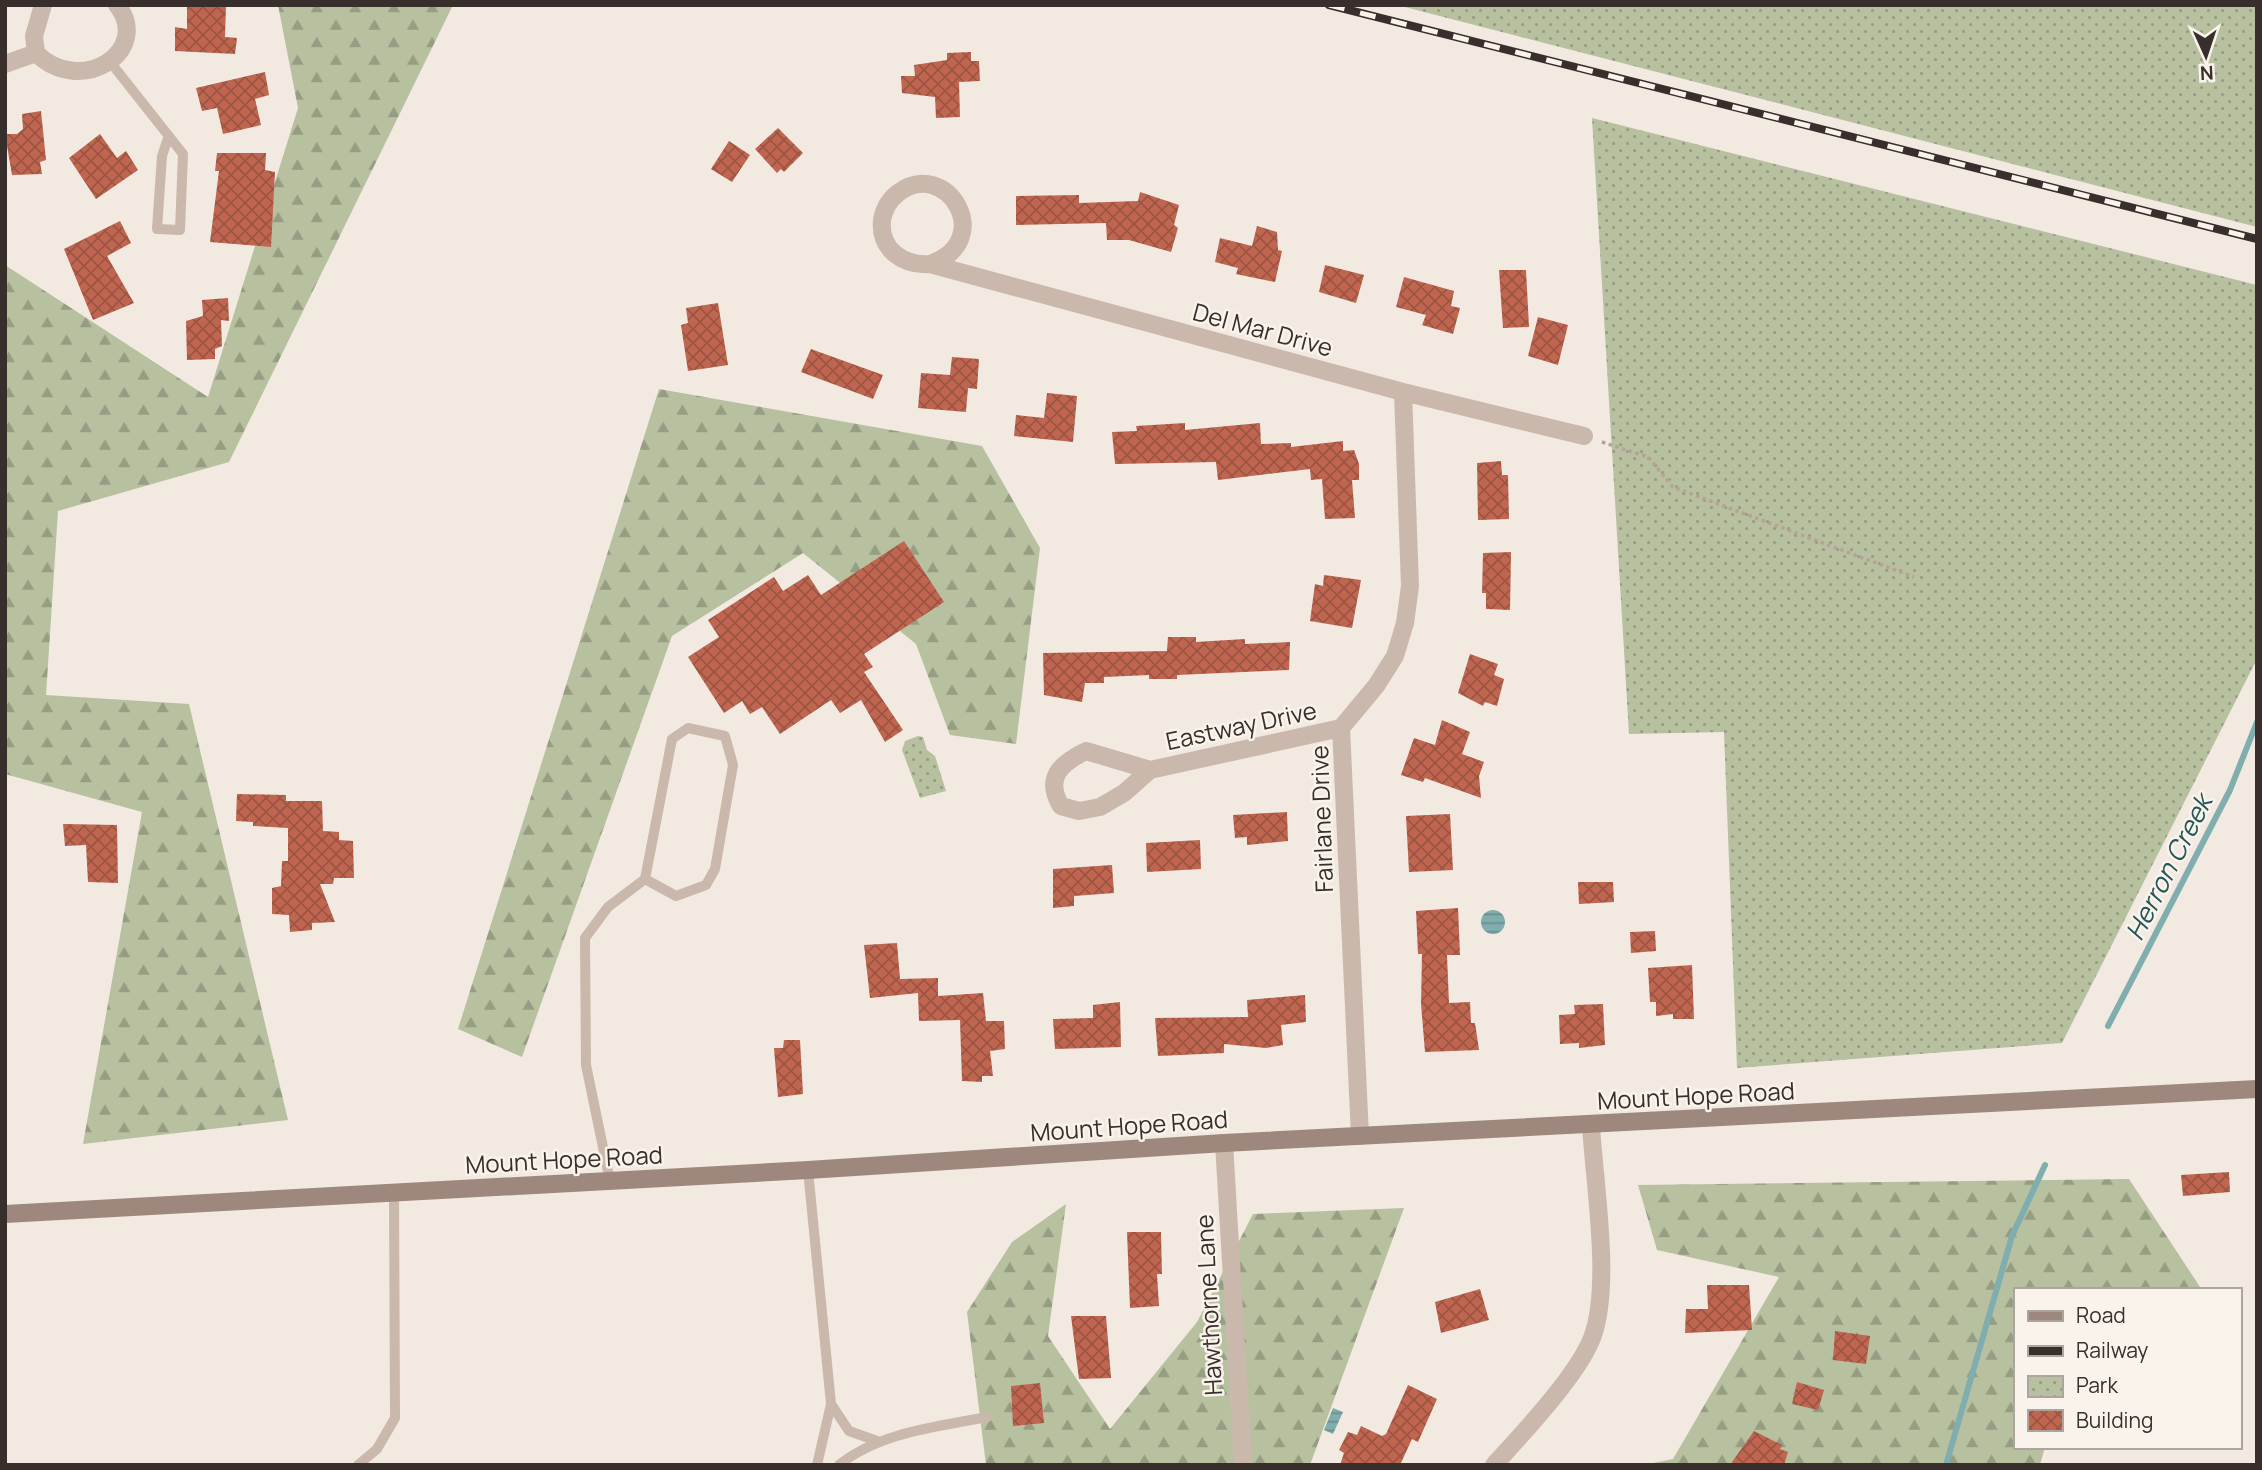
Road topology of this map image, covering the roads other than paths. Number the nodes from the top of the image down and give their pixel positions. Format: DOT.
graph roads {
  1 [pos="43,5"];
  2 [pos="117,5"];
  3 [pos="36,53"];
  4 [pos="111,63"];
  5 [pos="5,64"];
  6 [pos="168,138"];
  7 [pos="930,264"];
  8 [pos="1402,392"];
  9 [pos="1584,436"];
  10 [pos="1341,728"];
  11 [pos="1150,770"];
  12 [pos="645,879"];
  13 [pos="2257,1089"];
  14 [pos="1591,1125"];
  15 [pos="1360,1136"];
  16 [pos="1224,1143"];
  17 [pos="808,1170"];
  18 [pos="610,1181"];
  19 [pos="394,1193"];
  20 [pos="5,1214"];
  21 [pos="831,1404"];
  22 [pos="987,1417"];
  23 [pos="880,1442"];
  24 [pos="358,1465"];
  25 [pos="817,1465"];
  26 [pos="839,1465"];
  27 [pos="1242,1465"];
  28 [pos="1494,1465"];
  1 -- 3 [label="street"];
  2 -- 4 [label="street"];
  3 -- 4 [label="street"];
  3 -- 5 [label="street"];
  4 -- 6 [label="lane"];
  6 -- 6 [label="lane"];
  7 -- 7 [label="street, Del Mar Drive"];
  7 -- 8 [label="street, Del Mar Drive"];
  8 -- 9 [label="street, Del Mar Drive"];
  8 -- 10 [label="street, Fairlane Drive"];
  10 -- 11 [label="street, Eastway Drive"];
  10 -- 15 [label="street, Fairlane Drive"];
  11 -- 11 [label="street, Eastway Drive"];
  12 -- 12 [label="lane"];
  12 -- 18 [label="lane"];
  13 -- 14 [label="street, Mount Hope Road"];
  14 -- 15 [label="street, Mount Hope Road"];
  14 -- 28 [label="street"];
  15 -- 16 [label="street, Mount Hope Road"];
  16 -- 17 [label="street, Mount Hope Road"];
  16 -- 27 [label="street, Hawthorne Lane"];
  17 -- 18 [label="street, Mount Hope Road"];
  17 -- 21 [label="lane"];
  18 -- 19 [label="street, Mount Hope Road"];
  19 -- 20 [label="street, Mount Hope Road"];
  19 -- 24 [label="lane"];
  21 -- 23 [label="lane"];
  21 -- 25 [label="lane"];
  22 -- 23 [label="lane"];
  23 -- 26 [label="lane"];
}
